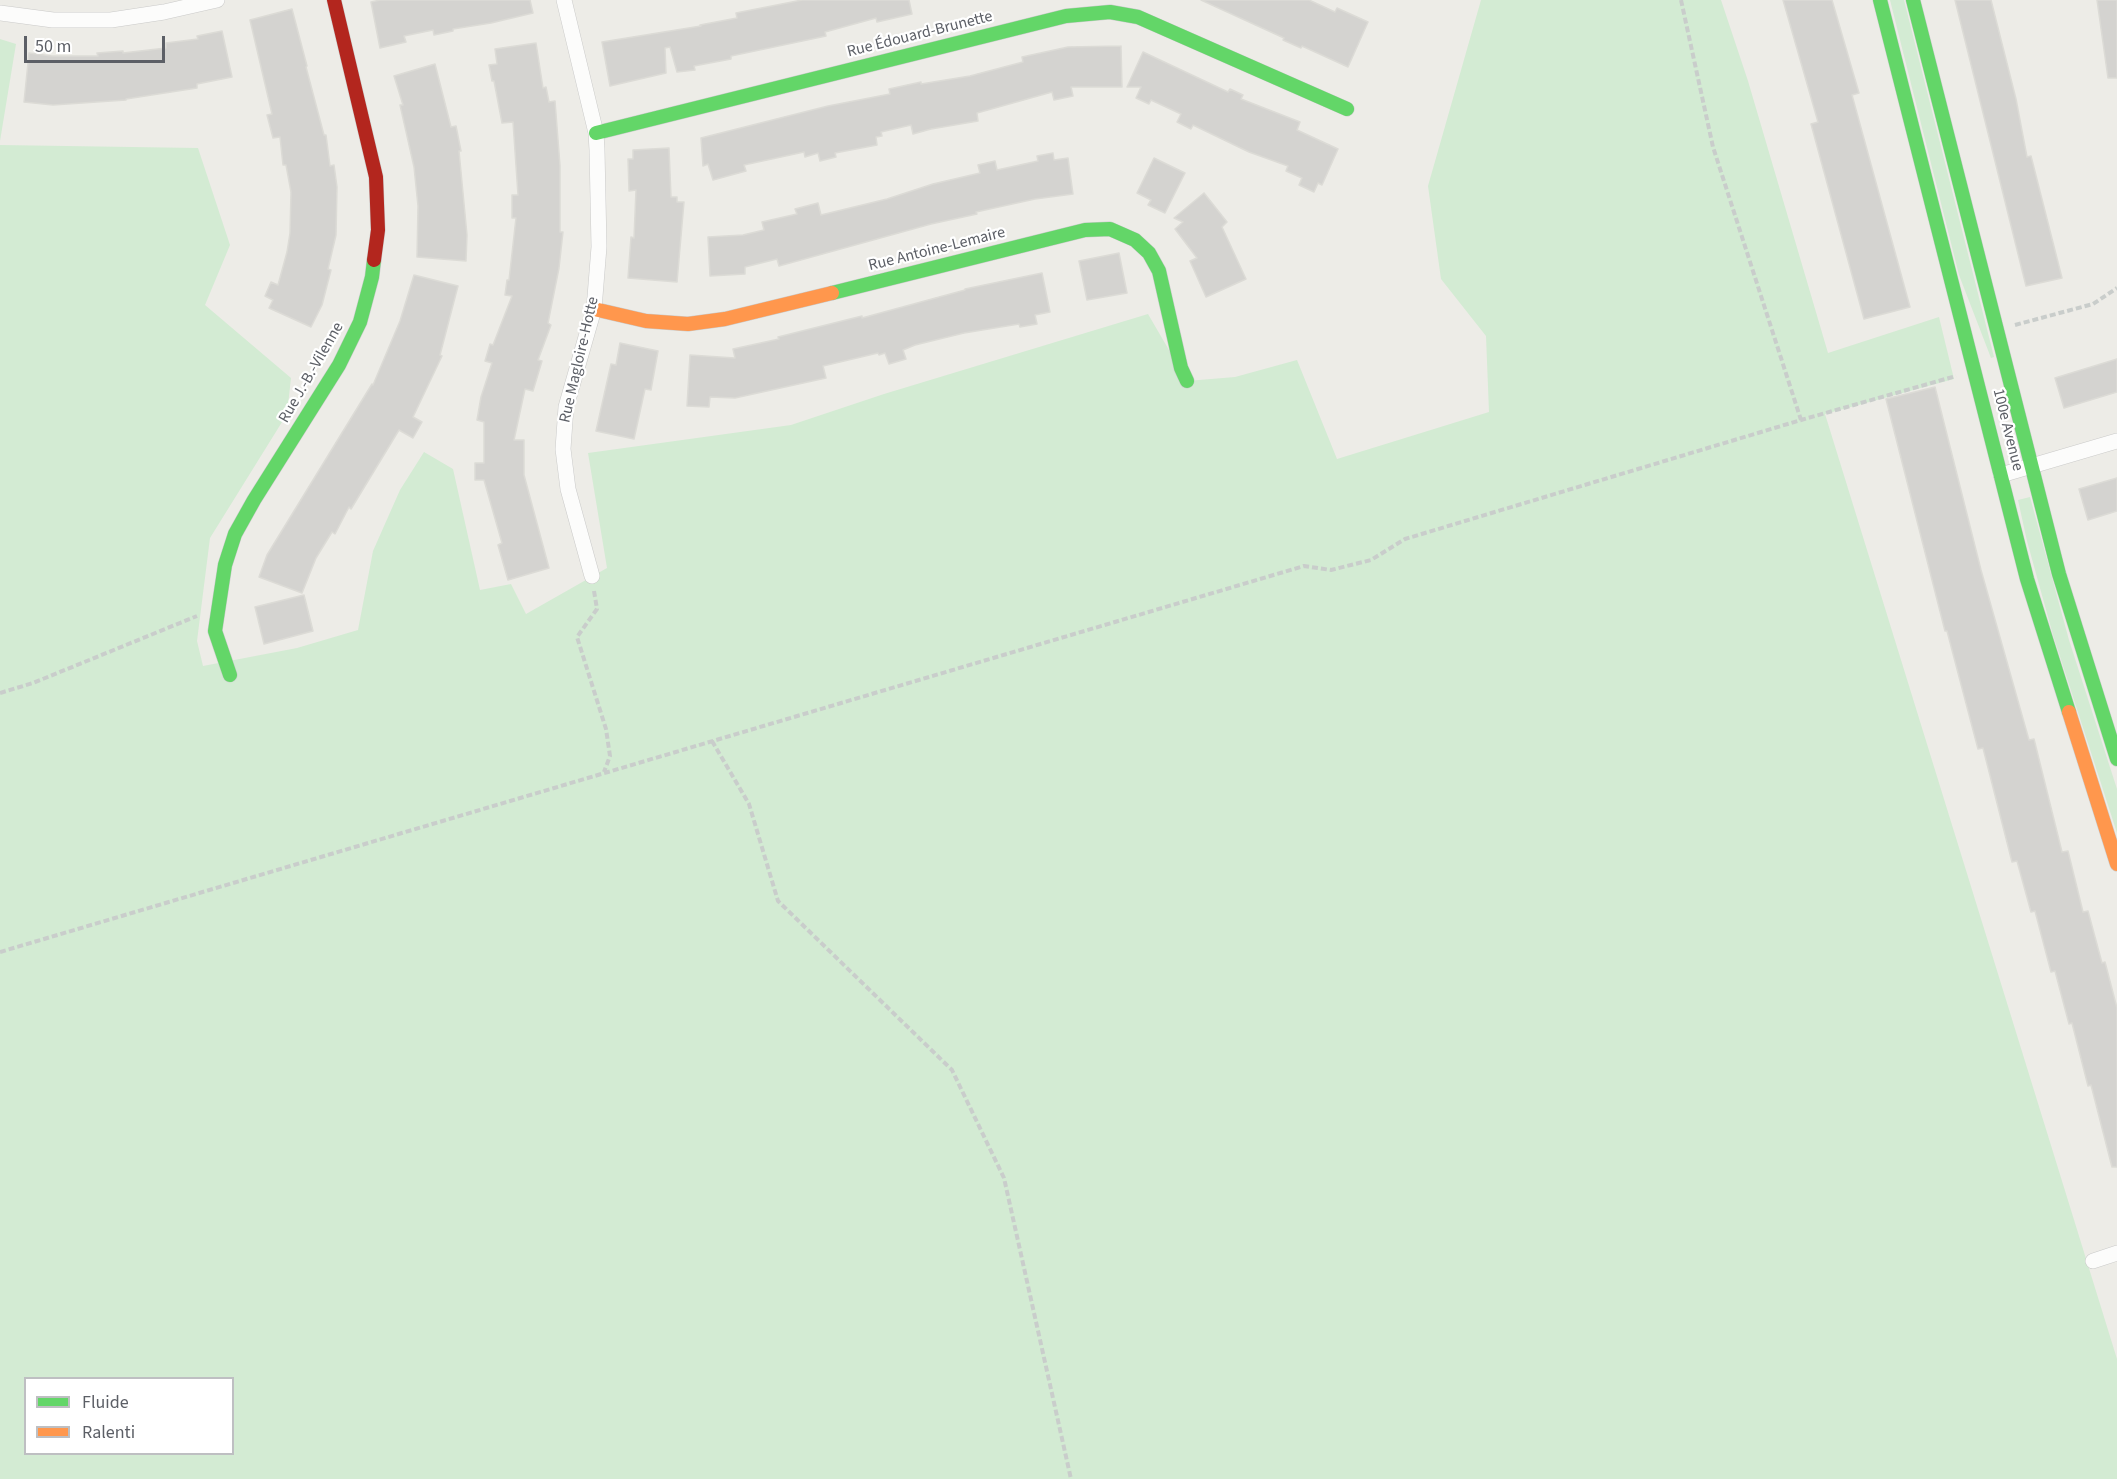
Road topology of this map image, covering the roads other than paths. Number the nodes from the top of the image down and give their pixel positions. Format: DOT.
graph roads {
  1 [pos="217,0"];
  2 [pos="334,0"];
  3 [pos="564,0"];
  4 [pos="1880,0"];
  5 [pos="1913,0"];
  6 [pos="0,13"];
  7 [pos="1347,109"];
  8 [pos="596,133"];
  9 [pos="594,309"];
  10 [pos="1187,381"];
  11 [pos="2117,441"];
  12 [pos="2031,467"];
  13 [pos="2001,475"];
  14 [pos="592,576"];
  15 [pos="230,675"];
  16 [pos="2117,759"];
  17 [pos="2117,864"];
  18 [pos="2117,1253"];
  19 [pos="2093,1261"];
  1 -- 6 [label="street"];
  2 -- 15 [label="street, Rue J.-B.-Vilenne"];
  3 -- 8 [label="street, Rue Magloire-Hotte"];
  4 -- 13 [label="street, 100e Avenue"];
  5 -- 12 [label="street, 100e Avenue"];
  7 -- 8 [label="street, Rue Édouard-Brunette"];
  8 -- 9 [label="street, Rue Magloire-Hotte"];
  9 -- 10 [label="street, Rue Antoine-Lemaire"];
  9 -- 14 [label="street, Rue Magloire-Hotte"];
  11 -- 12 [label="street"];
  12 -- 13 [label="street"];
  12 -- 16 [label="street, 100e Avenue"];
  13 -- 17 [label="street, 100e Avenue"];
  18 -- 19 [label="street"];
}
